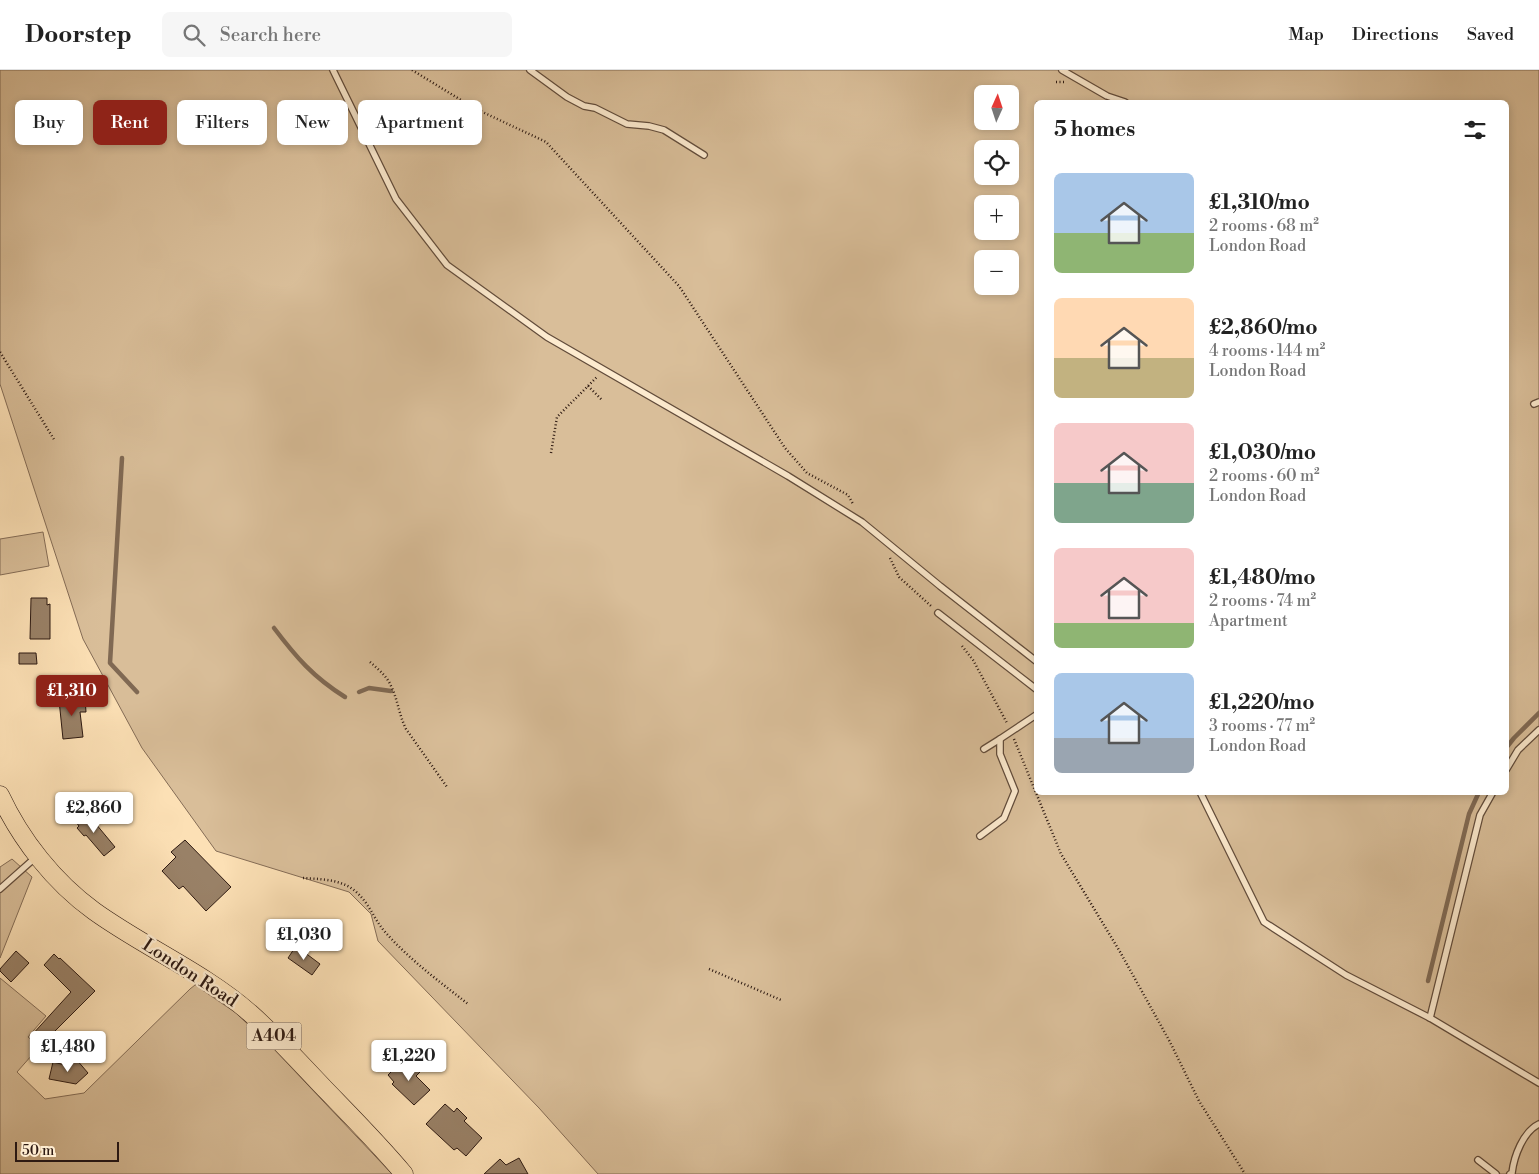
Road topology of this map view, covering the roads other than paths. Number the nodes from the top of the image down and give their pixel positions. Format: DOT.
graph roads {
  1 [pos="333,70"];
  2 [pos="530,70"];
  3 [pos="1062,70"];
  4 [pos="1119,100"];
  5 [pos="704,155"];
  6 [pos="938,612"];
  7 [pos="1034,659"];
  8 [pos="1034,687"];
  9 [pos="1034,716"];
  10 [pos="1539,730"];
  11 [pos="1000,739"];
  12 [pos="984,749"];
  13 [pos="1509,765"];
  14 [pos="0,795"];
  15 [pos="1201,795"];
  16 [pos="1491,795"];
  17 [pos="980,836"];
  18 [pos="38,856"];
  19 [pos="0,889"];
  20 [pos="1430,1018"];
  21 [pos="1539,1083"];
  22 [pos="1539,1124"];
  23 [pos="1478,1160"];
  24 [pos="404,1174"];
  25 [pos="1496,1174"];
  26 [pos="1510,1174"];
  1 -- 7 [label="lane"];
  2 -- 5 [label="lane"];
  3 -- 4 [label="lane"];
  6 -- 8 [label="lane"];
  9 -- 11 [label="lane"];
  10 -- 13 [label="lane"];
  11 -- 12 [label="lane"];
  11 -- 17 [label="lane"];
  14 -- 18 [label="main road, London Road / A404"];
  15 -- 20 [label="lane"];
  16 -- 20 [label="lane"];
  18 -- 19 [label="lane"];
  18 -- 24 [label="main road, London Road / A404"];
  20 -- 21 [label="lane"];
  22 -- 26 [label="lane"];
  23 -- 25 [label="lane"];
}
